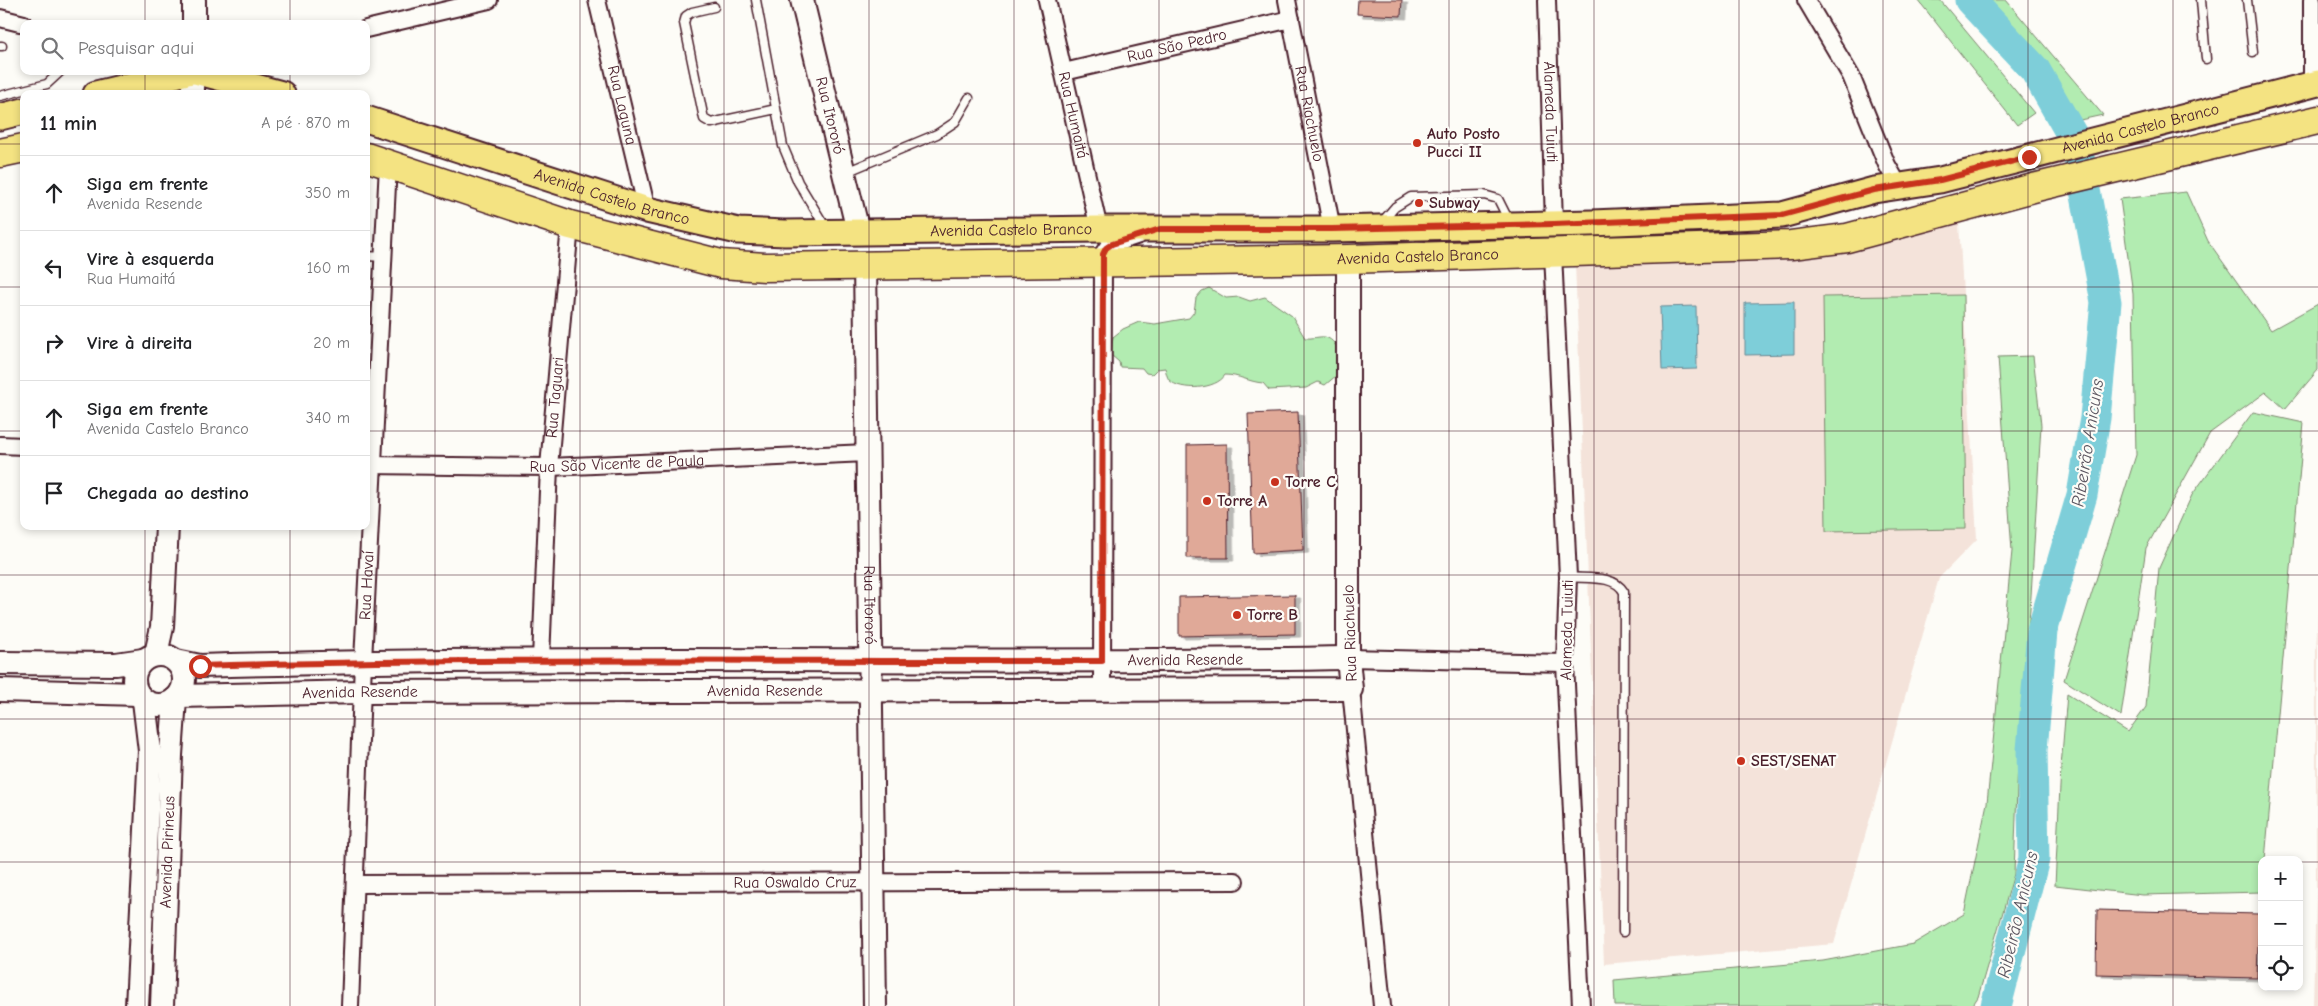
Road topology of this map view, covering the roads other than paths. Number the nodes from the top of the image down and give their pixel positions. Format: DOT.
graph roads {
  1 [pos="194,0"];
  2 [pos="489,0"];
  3 [pos="597,0"];
  4 [pos="756,0"];
  5 [pos="802,0"];
  6 [pos="1047,0"];
  7 [pos="1287,0"];
  8 [pos="1548,0"];
  9 [pos="1806,0"];
  10 [pos="2201,0"];
  11 [pos="2247,0"];
  12 [pos="2312,0"];
  13 [pos="714,7"];
  14 [pos="0,18"];
  15 [pos="1291,19"];
  16 [pos="194,20"];
  17 [pos="20,23"];
  18 [pos="370,28"];
  19 [pos="2253,52"];
  20 [pos="2206,59"];
  21 [pos="1064,72"];
  22 [pos="57,75"];
  23 [pos="176,75"];
  24 [pos="193,75"];
  25 [pos="208,75"];
  26 [pos="2315,83"];
  27 [pos="24,90"];
  28 [pos="113,90"];
  29 [pos="193,90"];
  30 [pos="267,90"];
  31 [pos="20,91"];
  32 [pos="0,96"];
  33 [pos="968,98"];
  34 [pos="776,109"];
  35 [pos="20,112"];
  36 [pos="0,116"];
  37 [pos="370,120"];
  38 [pos="2318,120"];
  39 [pos="20,149"];
  40 [pos="0,153"];
  41 [pos="377,161"];
  42 [pos="844,172"];
  43 [pos="1893,175"];
  44 [pos="647,210"];
  45 [pos="1554,224"];
  46 [pos="570,225"];
  47 [pos="1099,228"];
  48 [pos="1160,229"];
  49 [pos="1332,229"];
  50 [pos="858,231"];
  51 [pos="828,232"];
  52 [pos="1553,254"];
  53 [pos="370,256"];
  54 [pos="384,257"];
  55 [pos="1348,258"];
  56 [pos="1103,261"];
  57 [pos="865,264"];
  58 [pos="0,445"];
  59 [pos="20,446"];
  60 [pos="370,452"];
  61 [pos="867,453"];
  62 [pos="370,466"];
  63 [pos="549,468"];
  64 [pos="167,530"];
  65 [pos="367,530"];
  66 [pos="1568,577"];
  67 [pos="161,658"];
  68 [pos="1348,658"];
  69 [pos="542,659"];
  70 [pos="452,660"];
  71 [pos="363,661"];
  72 [pos="869,661"];
  73 [pos="1102,661"];
  74 [pos="0,663"];
  75 [pos="1565,663"];
  76 [pos="1102,689"];
  77 [pos="0,690"];
  78 [pos="870,690"];
  79 [pos="1351,690"];
  80 [pos="450,691"];
  81 [pos="362,692"];
  82 [pos="141,698"];
  83 [pos="177,698"];
  84 [pos="1234,881"];
  85 [pos="873,883"];
  86 [pos="354,884"];
  87 [pos="1623,932"];
  88 [pos="137,1006"];
  89 [pos="162,1006"];
  90 [pos="350,1006"];
  91 [pos="875,1006"];
  92 [pos="1382,1006"];
  93 [pos="1581,1006"];
  1 -- 16 [label="street"];
  2 -- 18 [label="street"];
  3 -- 44 [label="street, Rua Laguna"];
  4 -- 34 [label="lane"];
  5 -- 42 [label="street, Rua Itororó"];
  6 -- 21 [label="street, Rua Humaitá"];
  7 -- 15 [label="street, Rua Riachuelo"];
  8 -- 45 [label="street, Alameda Tuiuti"];
  9 -- 43 [label="street"];
  10 -- 20 [label="lane"];
  11 -- 19 [label="lane"];
  12 -- 26 [label="street"];
  13 -- 34 [label="lane"];
  14 -- 17 [label="street"];
  15 -- 21 [label="street, Rua São Pedro"];
  15 -- 49 [label="street, Rua Riachuelo"];
  21 -- 47 [label="street, Rua Humaitá"];
  22 -- 27 [label="lane"];
  23 -- 28 [label="main road"];
  24 -- 29 [label="street"];
  25 -- 30 [label="main road"];
  26 -- 43 [label="main road, Avenida Castelo Branco"];
  31 -- 32 [label="lane"];
  33 -- 42 [label="lane"];
  34 -- 51 [label="lane"];
  35 -- 36 [label="main road"];
  37 -- 44 [label="main road, Avenida Castelo Branco"];
  38 -- 52 [label="highway, Avenida Castelo Branco"];
  39 -- 40 [label="highway"];
  41 -- 46 [label="highway, Avenida Castelo Branco"];
  41 -- 54 [label="street, Rua Havaí"];
  42 -- 50 [label="street, Rua Itororó"];
  43 -- 45 [label="main road, Avenida Castelo Branco"];
  44 -- 51 [label="main road, Avenida Castelo Branco"];
  45 -- 49 [label="main road, Avenida Castelo Branco"];
  46 -- 57 [label="highway, Avenida Castelo Branco"];
  46 -- 63 [label="street, Rua Taguari"];
  47 -- 48 [label="main road, Avenida Castelo Branco"];
  47 -- 50 [label="main road, Avenida Castelo Branco"];
  48 -- 49 [label="main road, Avenida Castelo Branco"];
  48 -- 56 [label="street"];
  50 -- 51 [label="main road, Avenida Castelo Branco"];
  52 -- 55 [label="highway, Avenida Castelo Branco"];
  52 -- 66 [label="street, Alameda Tuiuti"];
  53 -- 54 [label="lane"];
  54 -- 60 [label="street, Rua Havaí"];
  55 -- 56 [label="highway, Avenida Castelo Branco"];
  55 -- 68 [label="street, Rua Riachuelo"];
  56 -- 57 [label="highway, Avenida Castelo Branco"];
  56 -- 73 [label="street"];
  57 -- 61 [label="street, Rua Itororó"];
  58 -- 59 [label="street"];
  61 -- 63 [label="street, Rua São Vicente de Paula"];
  61 -- 72 [label="street, Rua Itororó"];
  62 -- 63 [label="street, Rua São Vicente de Paula"];
  63 -- 69 [label="street, Rua Taguari"];
  64 -- 67 [label="street"];
  65 -- 71 [label="street, Rua Havaí"];
  66 -- 75 [label="street, Alameda Tuiuti"];
  66 -- 87 [label="lane"];
  67 -- 71 [label="street, Avenida Resende"];
  67 -- 74 [label="street, Avenida Resende"];
  67 -- 82 [label="street"];
  67 -- 83 [label="street"];
  68 -- 73 [label="street, Avenida Resende"];
  68 -- 75 [label="street, Avenida Resende"];
  68 -- 79 [label="street, Rua Riachuelo"];
  69 -- 70 [label="street, Avenida Resende"];
  69 -- 72 [label="street, Avenida Resende"];
  70 -- 71 [label="street, Avenida Resende"];
  70 -- 80 [label="street"];
  71 -- 81 [label="street, Rua Havaí"];
  72 -- 73 [label="street, Avenida Resende"];
  72 -- 78 [label="street, Rua Itororó"];
  73 -- 76 [label="street"];
  75 -- 93 [label="street, Alameda Tuiuti"];
  76 -- 78 [label="street, Avenida Resende"];
  76 -- 79 [label="street, Avenida Resende"];
  77 -- 82 [label="street"];
  78 -- 80 [label="street, Avenida Resende"];
  78 -- 85 [label="street, Rua Itororó"];
  79 -- 92 [label="street, Rua Riachuelo"];
  80 -- 81 [label="street, Avenida Resende"];
  81 -- 83 [label="street, Avenida Resende"];
  81 -- 86 [label="street, Rua Havaí"];
  82 -- 83 [label="street"];
  82 -- 88 [label="street, Avenida Pirineus"];
  83 -- 89 [label="street, Avenida Pirineus"];
  84 -- 85 [label="street, Rua Oswaldo Cruz"];
  85 -- 86 [label="street, Rua Oswaldo Cruz"];
  85 -- 91 [label="street, Rua Itororó"];
  86 -- 90 [label="street, Rua Havaí"];
}
